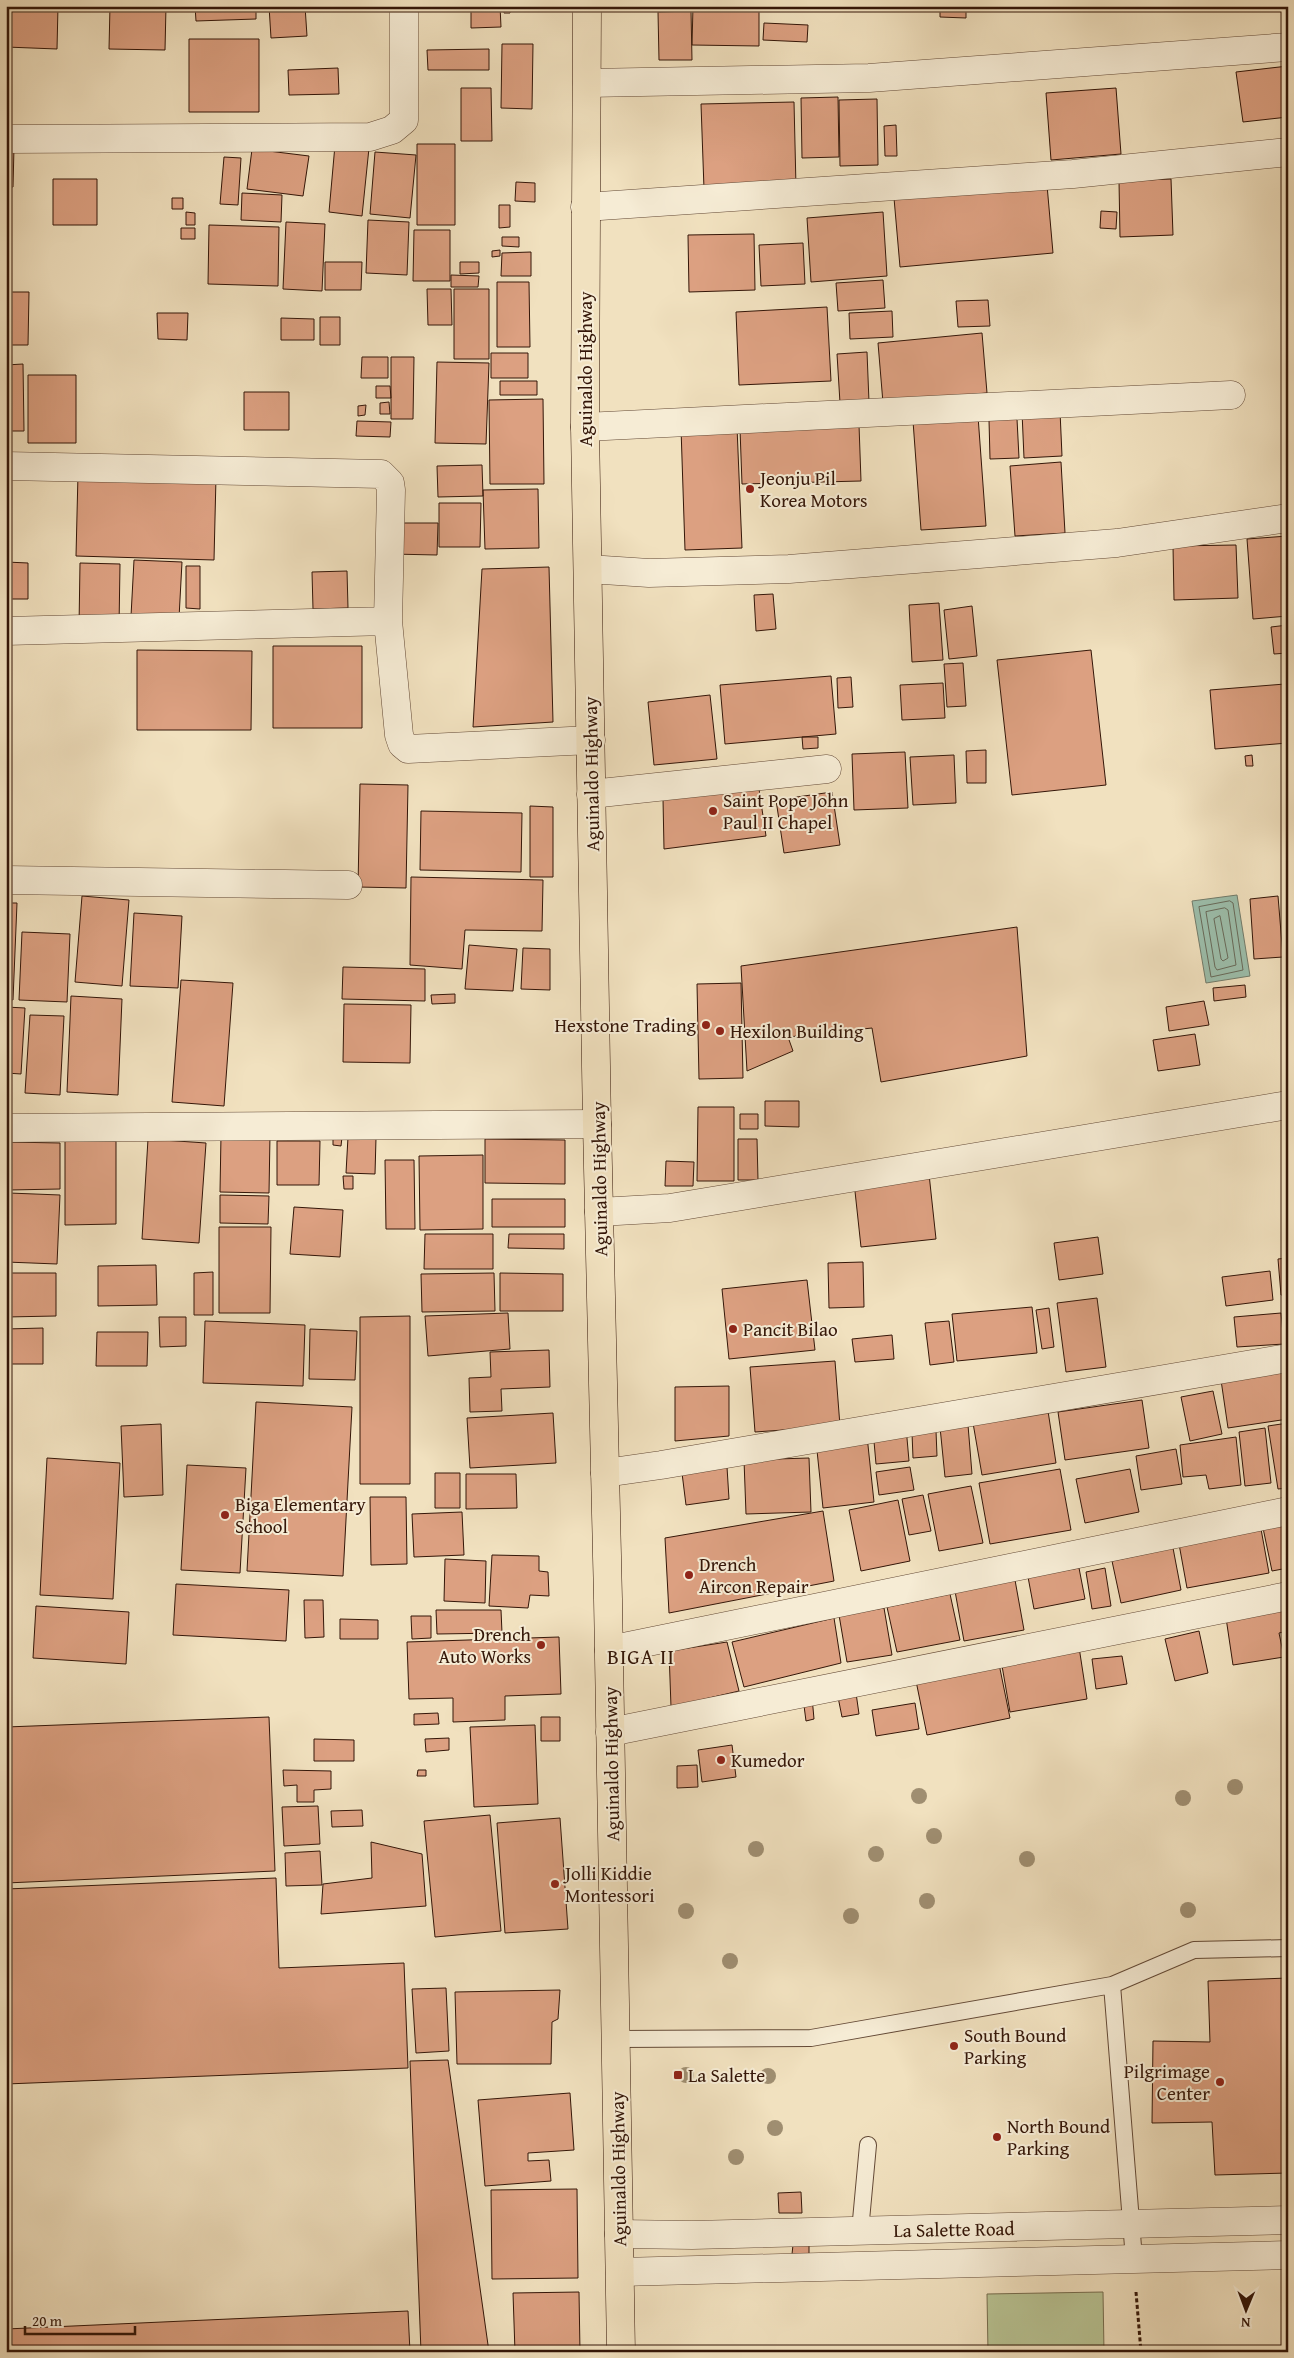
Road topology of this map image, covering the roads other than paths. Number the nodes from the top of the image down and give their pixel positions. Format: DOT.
graph roads {
  1 [pos="404,6"];
  2 [pos="587,6"];
  3 [pos="1288,47"];
  4 [pos="587,83"];
  5 [pos="6,139"];
  6 [pos="1288,152"];
  7 [pos="585,207"];
  8 [pos="1231,395"];
  9 [pos="585,427"];
  10 [pos="6,466"];
  11 [pos="1288,518"];
  12 [pos="588,569"];
  13 [pos="388,620"];
  14 [pos="6,631"];
  15 [pos="591,740"];
  16 [pos="827,769"];
  17 [pos="591,794"];
  18 [pos="6,880"];
  19 [pos="348,885"];
  20 [pos="1288,1104"];
  21 [pos="597,1124"];
  22 [pos="6,1128"];
  23 [pos="599,1212"];
  24 [pos="1288,1358"];
  25 [pos="605,1473"];
  26 [pos="1288,1512"];
  27 [pos="1288,1596"];
  28 [pos="609,1650"];
  29 [pos="610,1732"];
  30 [pos="1288,1948"];
  31 [pos="1112,1985"];
  32 [pos="616,2039"];
  33 [pos="868,2145"];
  34 [pos="1288,2220"];
  35 [pos="1131,2224"];
  36 [pos="860,2231"];
  37 [pos="619,2234"];
  38 [pos="1288,2255"];
  39 [pos="1134,2259"];
  40 [pos="620,2272"];
  41 [pos="620,2352"];
  1 -- 5 [label="street"];
  2 -- 4 [label="main road, Aguinaldo Highway"];
  3 -- 4 [label="street"];
  4 -- 7 [label="main road, Aguinaldo Highway"];
  6 -- 7 [label="street"];
  7 -- 9 [label="main road, Aguinaldo Highway"];
  8 -- 9 [label="street"];
  9 -- 12 [label="main road, Aguinaldo Highway"];
  10 -- 13 [label="street"];
  11 -- 12 [label="street"];
  12 -- 15 [label="main road, Aguinaldo Highway"];
  13 -- 14 [label="street"];
  13 -- 15 [label="street"];
  15 -- 17 [label="main road, Aguinaldo Highway"];
  16 -- 17 [label="street"];
  17 -- 21 [label="main road, Aguinaldo Highway"];
  18 -- 19 [label="street"];
  20 -- 23 [label="street"];
  21 -- 22 [label="street"];
  21 -- 23 [label="main road, Aguinaldo Highway"];
  23 -- 25 [label="main road, Aguinaldo Highway"];
  24 -- 25 [label="street"];
  25 -- 28 [label="main road, Aguinaldo Highway"];
  26 -- 28 [label="street"];
  27 -- 29 [label="street"];
  28 -- 29 [label="main road, Aguinaldo Highway"];
  29 -- 32 [label="main road, Aguinaldo Highway"];
  30 -- 31 [label="lane"];
  31 -- 32 [label="lane"];
  31 -- 35 [label="lane"];
  32 -- 37 [label="main road, Aguinaldo Highway"];
  33 -- 36 [label="lane"];
  34 -- 35 [label="street, La Salette Road"];
  35 -- 36 [label="street, La Salette Road"];
  35 -- 39 [label="lane"];
  36 -- 37 [label="street, La Salette Road"];
  37 -- 40 [label="main road, Aguinaldo Highway"];
  38 -- 39 [label="street, La Salette Road"];
  39 -- 40 [label="street, La Salette Road"];
  40 -- 41 [label="main road, Aguinaldo Highway"];
}
